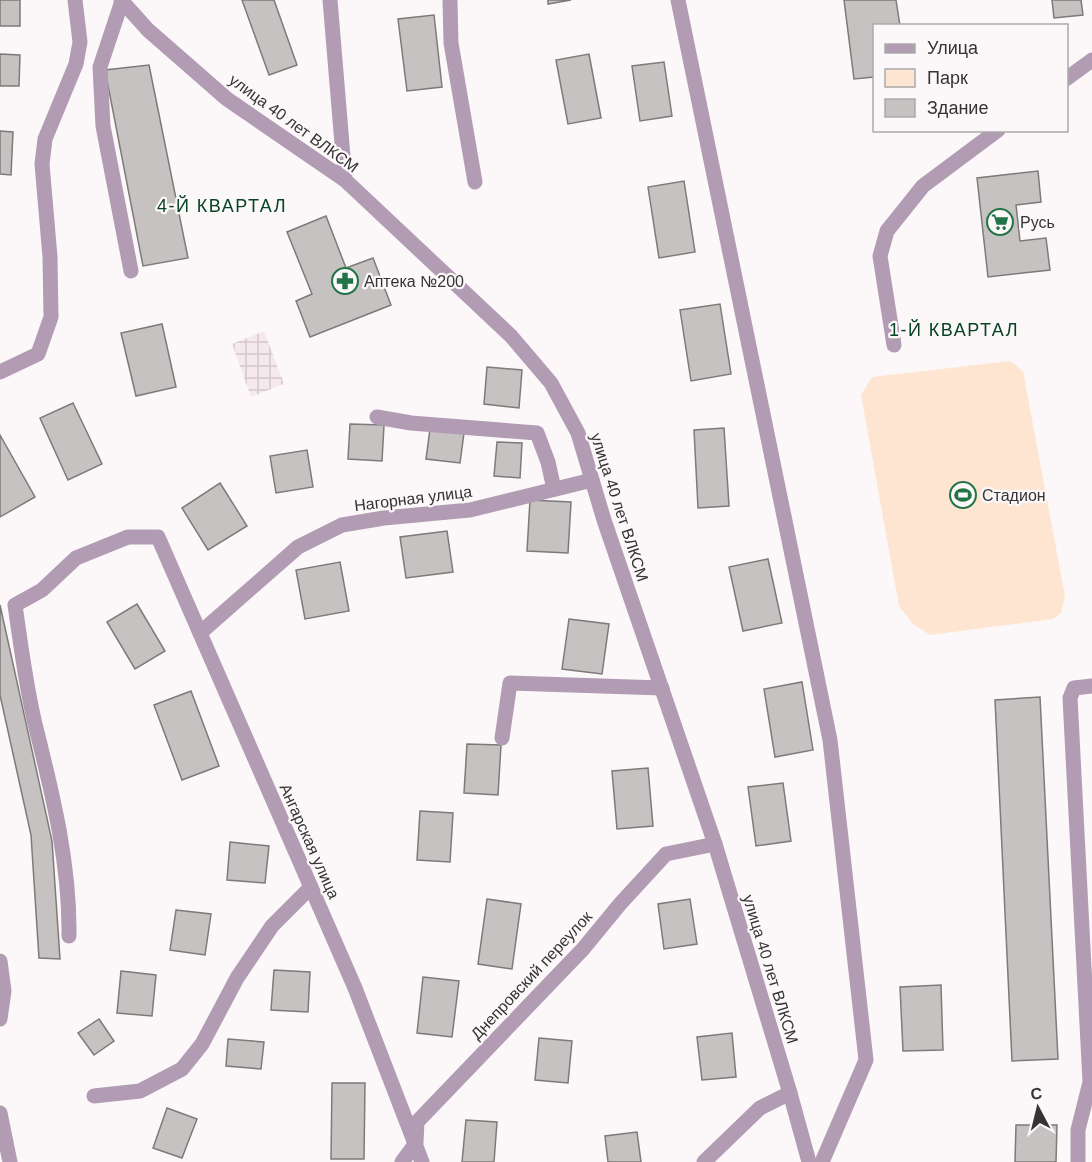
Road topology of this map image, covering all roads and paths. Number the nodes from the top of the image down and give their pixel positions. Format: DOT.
graph roads {
  1 [pos="75,0"];
  2 [pos="122,0"];
  3 [pos="330,0"];
  4 [pos="450,0"];
  5 [pos="678,0"];
  6 [pos="1092,60"];
  7 [pos="1068,78"];
  8 [pos="995,132"];
  9 [pos="345,180"];
  10 [pos="475,182"];
  11 [pos="131,271"];
  12 [pos="894,345"];
  13 [pos="0,372"];
  14 [pos="377,417"];
  15 [pos="592,480"];
  16 [pos="554,489"];
  17 [pos="200,633"];
  18 [pos="1092,686"];
  19 [pos="662,688"];
  20 [pos="502,738"];
  21 [pos="715,844"];
  22 [pos="311,887"];
  23 [pos="69,936"];
  24 [pos="0,961"];
  25 [pos="0,1019"];
  26 [pos="790,1093"];
  27 [pos="94,1096"];
  28 [pos="0,1113"];
  29 [pos="416,1143"];
  30 [pos="10,1162"];
  31 [pos="402,1162"];
  32 [pos="422,1162"];
  33 [pos="704,1162"];
  34 [pos="809,1162"];
  35 [pos="822,1162"];
  36 [pos="1078,1162"];
  1 -- 13 [label="street"];
  2 -- 9 [label="street, улица 40 лет ВЛКСМ"];
  2 -- 11 [label="street"];
  3 -- 9 [label="street"];
  4 -- 10 [label="street"];
  5 -- 35 [label="street"];
  6 -- 7 [label="street"];
  8 -- 12 [label="street"];
  9 -- 15 [label="street, улица 40 лет ВЛКСМ"];
  14 -- 16 [label="street"];
  15 -- 16 [label="street, Нагорная улица"];
  15 -- 19 [label="street, улица 40 лет ВЛКСМ"];
  16 -- 17 [label="street, Нагорная улица"];
  17 -- 22 [label="street, Ангарская улица"];
  17 -- 23 [label="street, Ангарская улица"];
  18 -- 36 [label="street"];
  19 -- 20 [label="street"];
  19 -- 21 [label="street, улица 40 лет ВЛКСМ"];
  21 -- 26 [label="street, улица 40 лет ВЛКСМ"];
  21 -- 29 [label="street, Днепровский переулок"];
  22 -- 27 [label="street"];
  22 -- 29 [label="street, Ангарская улица"];
  24 -- 25 [label="street"];
  26 -- 33 [label="street"];
  26 -- 34 [label="street, улица 40 лет ВЛКСМ"];
  28 -- 30 [label="street"];
  29 -- 31 [label="street, Днепровский переулок"];
  29 -- 32 [label="street, Ангарская улица"];
}
